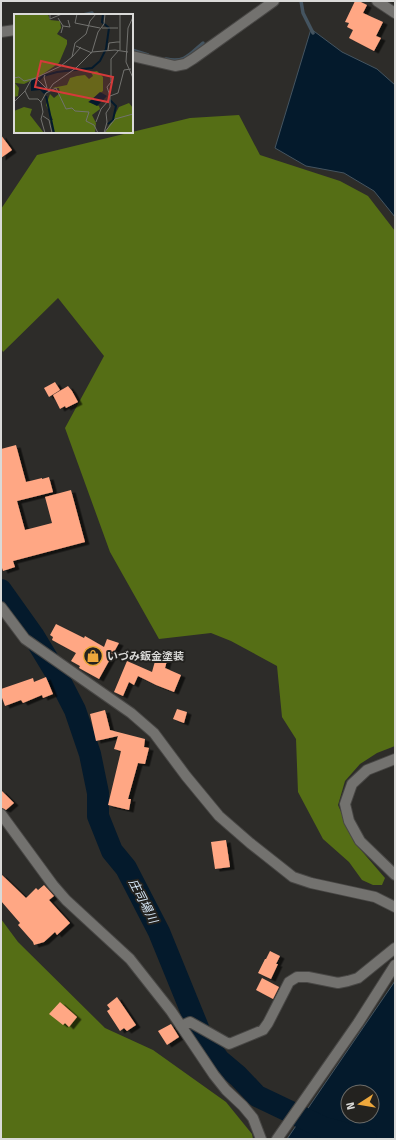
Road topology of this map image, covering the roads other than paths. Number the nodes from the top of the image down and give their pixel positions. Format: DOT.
graph roads {
  1 [pos="274,1"];
  2 [pos="377,1"];
  3 [pos="395,13"];
  4 [pos="14,30"];
  5 [pos="1,32"];
  6 [pos="133,56"];
  7 [pos="1,607"];
  8 [pos="395,759"];
  9 [pos="1,814"];
  10 [pos="395,875"];
  11 [pos="395,907"];
  12 [pos="395,948"];
  13 [pos="395,965"];
  14 [pos="181,1026"];
  15 [pos="261,1139"];
  16 [pos="277,1139"];
  1 -- 6 [label="street"];
  2 -- 3 [label="street"];
  4 -- 5 [label="street"];
  7 -- 11 [label="street"];
  8 -- 10 [label="street"];
  9 -- 14 [label="street"];
  12 -- 14 [label="street"];
  13 -- 16 [label="street"];
  14 -- 15 [label="street"];
}
